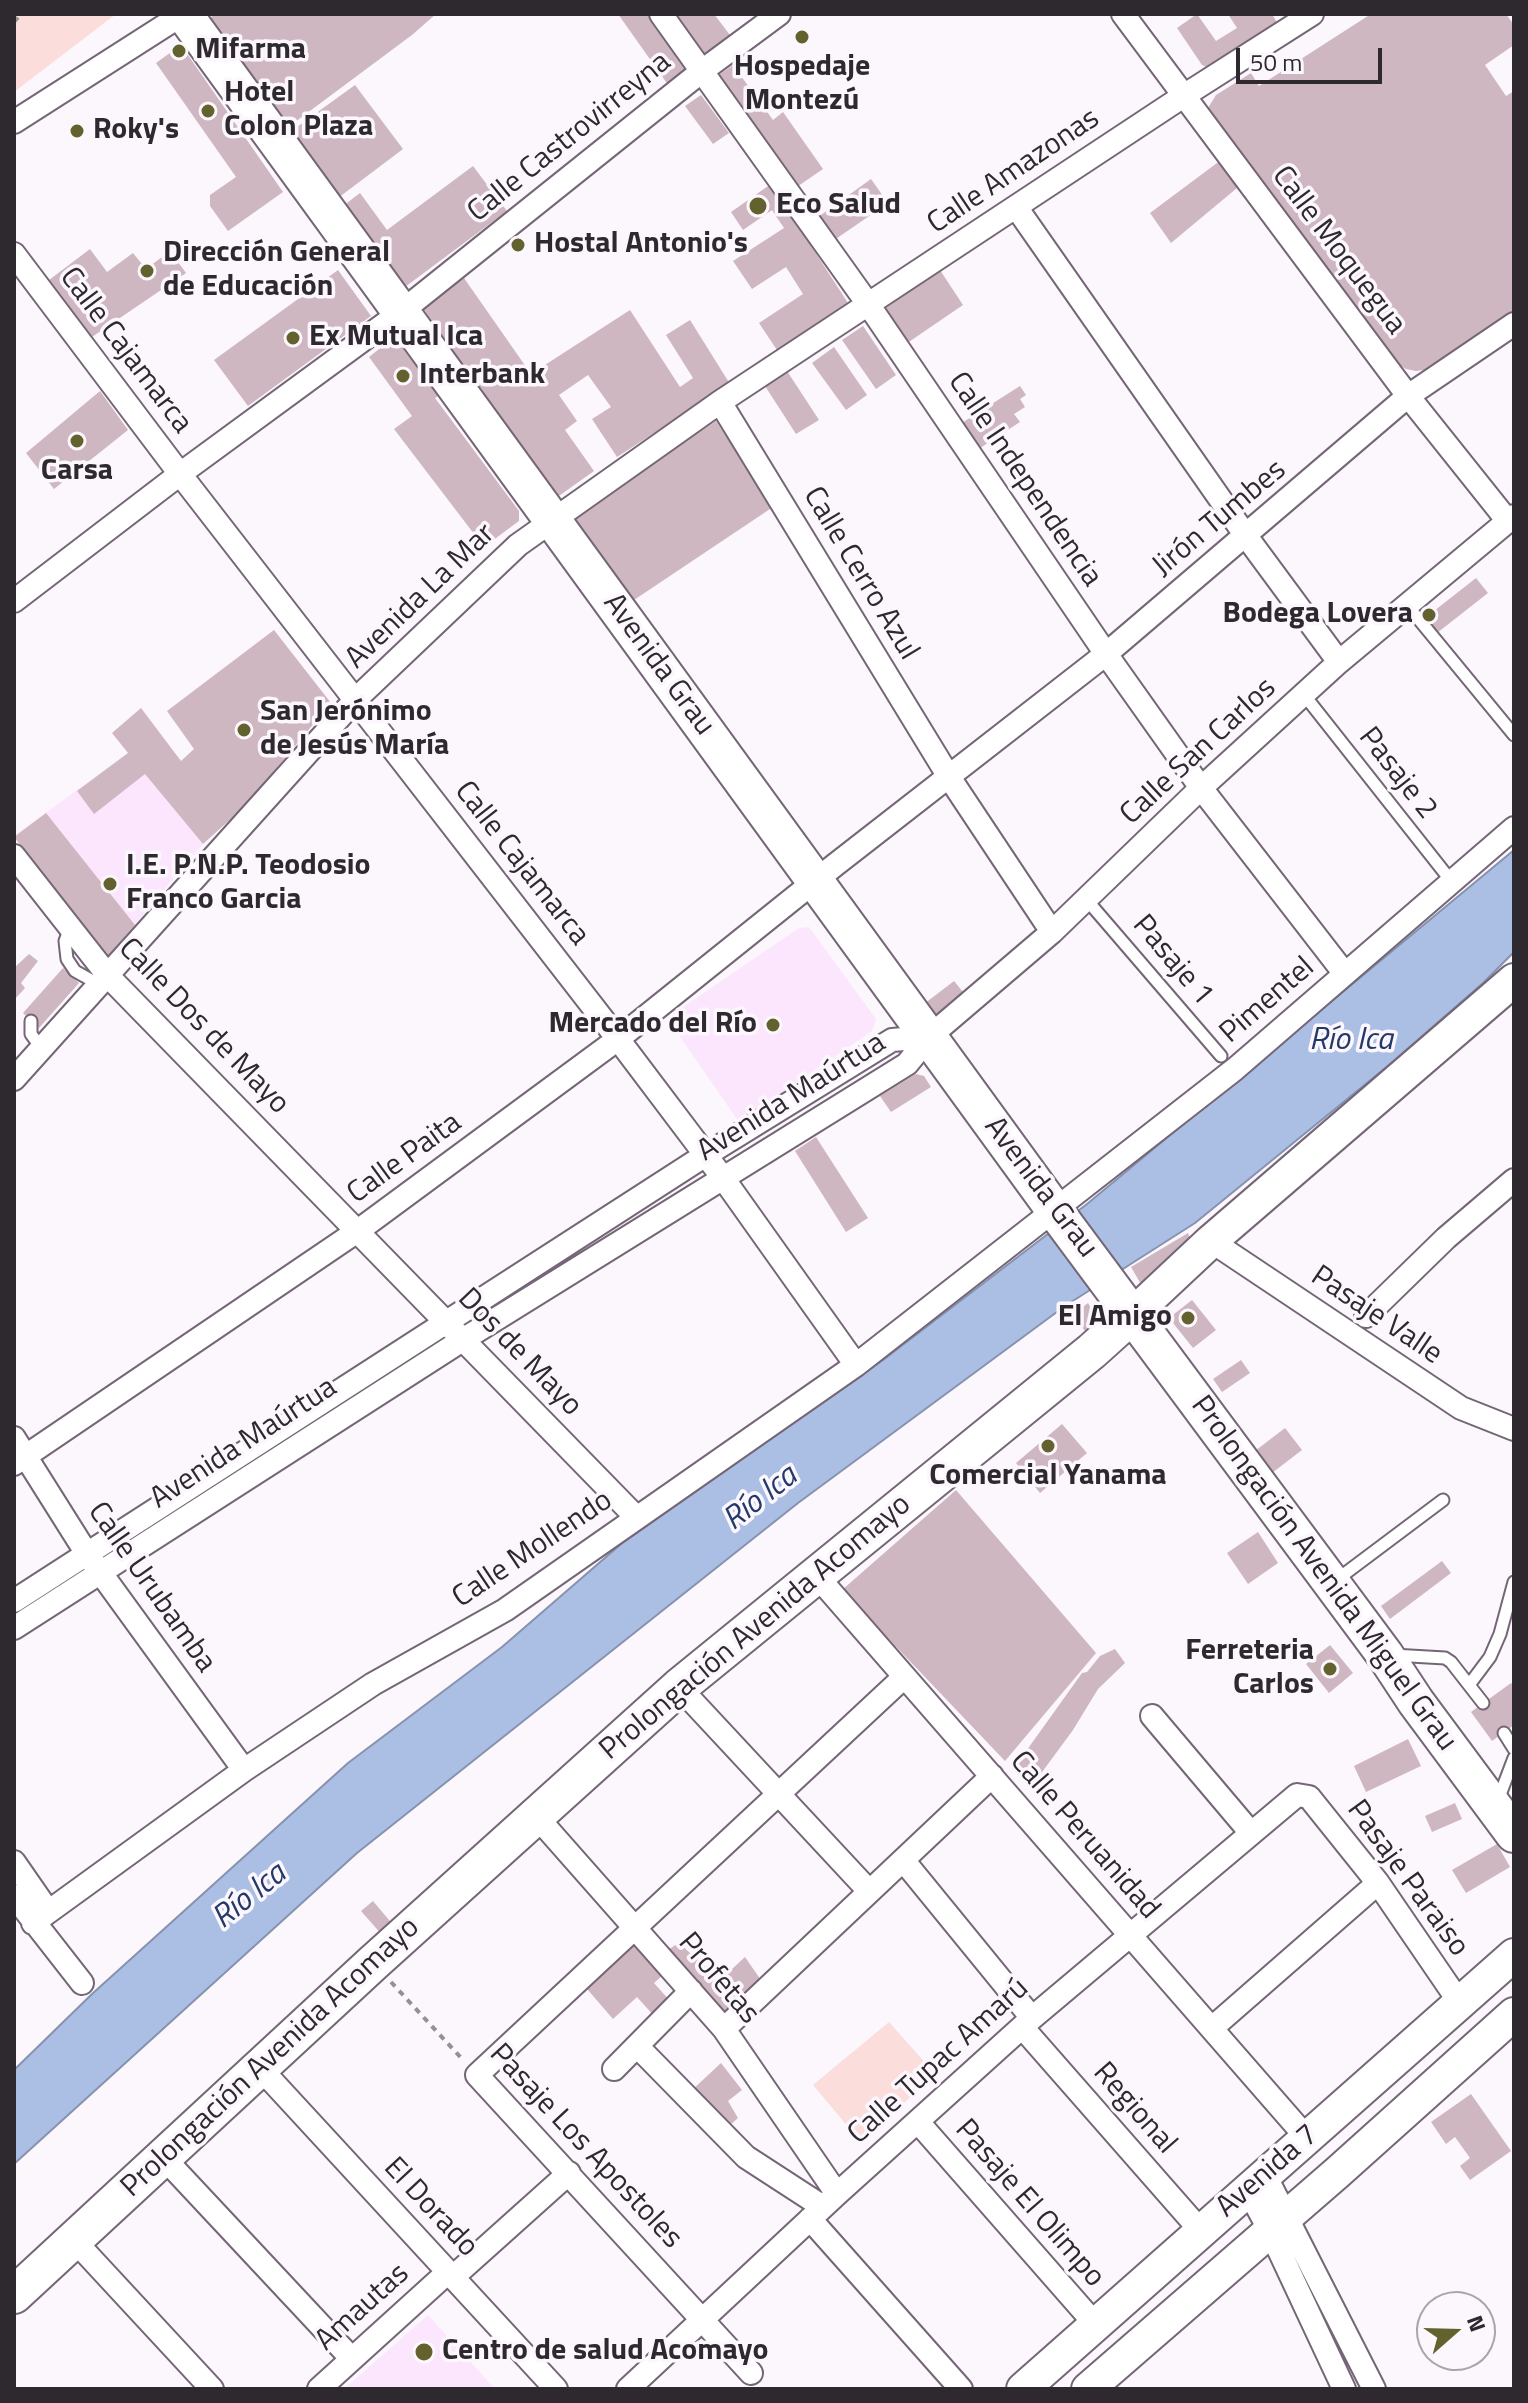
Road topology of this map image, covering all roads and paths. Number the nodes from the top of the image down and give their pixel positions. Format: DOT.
graph roads {
  1 [pos="21,14"];
  2 [pos="184,14"];
  3 [pos="661,14"];
  4 [pos="779,14"];
  5 [pos="1123,14"];
  6 [pos="1312,14"];
  7 [pos="14,22"];
  8 [pos="702,71"];
  9 [pos="1185,95"];
  10 [pos="14,122"];
  11 [pos="1016,207"];
  12 [pos="14,254"];
  13 [pos="868,304"];
  14 [pos="401,312"];
  15 [pos="1514,324"];
  16 [pos="1408,396"];
  17 [pos="720,402"];
  18 [pos="180,474"];
  19 [pos="1511,518"];
  20 [pos="552,519"];
  21 [pos="1246,536"];
  22 [pos="14,601"];
  23 [pos="1407,605"];
  24 [pos="1106,654"];
  25 [pos="1339,662"];
  26 [pos="1305,696"];
  27 [pos="356,699"];
  28 [pos="1514,735"];
  29 [pos="949,777"];
  30 [pos="1201,788"];
  31 [pos="1514,828"];
  32 [pos="14,856"];
  33 [pos="815,881"];
  34 [pos="1452,882"];
  35 [pos="1086,899"];
  36 [pos="70,927"];
  37 [pos="1052,932"];
  38 [pos="1345,974"];
  39 [pos="1514,980"];
  40 [pos="104,981"];
  41 [pos="31,1021"];
  42 [pos="929,1037"];
  43 [pos="618,1039"];
  44 [pos="42,1049"];
  45 [pos="1221,1056"];
  46 [pos="14,1079"];
  47 [pos="704,1156"];
  48 [pos="723,1178"];
  49 [pos="1514,1180"];
  50 [pos="1058,1215"];
  51 [pos="359,1230"];
  52 [pos="1211,1241"];
  53 [pos="1124,1302"];
  54 [pos="1366,1316"];
  55 [pos="456,1331"];
  56 [pos="856,1365"];
  57 [pos="1514,1429"];
  58 [pos="18,1452"];
  59 [pos="1443,1500"];
  60 [pos="636,1517"];
  61 [pos="94,1562"];
  62 [pos="816,1575"];
  63 [pos="1514,1582"];
  64 [pos="1331,1584"];
  65 [pos="14,1601"];
  66 [pos="14,1628"];
  67 [pos="1385,1655"];
  68 [pos="903,1678"];
  69 [pos="1469,1685"];
  70 [pos="679,1687"];
  71 [pos="1483,1703"];
  72 [pos="1152,1716"];
  73 [pos="1504,1733"];
  74 [pos="1514,1749"];
  75 [pos="1514,1758"];
  76 [pos="244,1770"];
  77 [pos="992,1776"];
  78 [pos="778,1794"];
  79 [pos="1303,1794"];
  80 [pos="536,1816"];
  81 [pos="1505,1821"];
  82 [pos="1251,1833"];
  83 [pos="903,1860"];
  84 [pos="14,1862"];
  85 [pos="1378,1883"];
  86 [pos="869,1891"];
  87 [pos="14,1896"];
  88 [pos="40,1917"];
  89 [pos="635,1928"];
  90 [pos="1129,1934"];
  91 [pos="1514,1955"];
  92 [pos="373,1963"];
  93 [pos="82,1983"];
  94 [pos="691,1991"];
  95 [pos="1460,2003"];
  96 [pos="1514,2014"];
  97 [pos="1027,2022"];
  98 [pos="1212,2028"];
  99 [pos="724,2029"];
  100 [pos="637,2046"];
  101 [pos="260,2068"];
  102 [pos="614,2069"];
  103 [pos="477,2075"];
  104 [pos="918,2122"];
  105 [pos="1307,2138"];
  106 [pos="163,2157"];
  107 [pos="569,2173"];
  108 [pos="1256,2183"];
  109 [pos="823,2207"];
  110 [pos="1278,2223"];
  111 [pos="1201,2231"];
  112 [pos="73,2239"];
  113 [pos="450,2274"];
  114 [pos="14,2295"];
  115 [pos="702,2319"];
  116 [pos="1096,2325"];
  117 [pos="352,2359"];
  118 [pos="751,2373"];
  119 [pos="212,2389"];
  120 [pos="319,2389"];
  121 [pos="556,2389"];
  122 [pos="628,2389"];
  123 [pos="961,2389"];
  124 [pos="1023,2389"];
  125 [pos="1088,2389"];
  126 [pos="1344,2389"];
  127 [pos="1374,2389"];
  1 -- 7 [label="path"];
  2 -- 10 [label="street"];
  2 -- 14 [label="main road, Avenida Grau"];
  3 -- 8 [label="street, Calle Independencia"];
  4 -- 8 [label="street, Calle Castrovirreyna"];
  5 -- 9 [label="street, Calle Moquegua"];
  6 -- 9 [label="street, Calle Amazonas"];
  8 -- 13 [label="street, Calle Independencia"];
  8 -- 14 [label="street, Calle Castrovirreyna"];
  9 -- 11 [label="street, Calle Amazonas"];
  9 -- 16 [label="street, Calle Moquegua"];
  11 -- 13 [label="street, Calle Amazonas"];
  11 -- 21 [label="street"];
  12 -- 18 [label="street, Calle Cajamarca"];
  13 -- 17 [label="street, Calle Amazonas"];
  13 -- 24 [label="street, Calle Independencia"];
  14 -- 18 [label="street, Calle Castrovirreyna"];
  14 -- 20 [label="main road, Avenida Grau"];
  15 -- 16 [label="street, Jirón Tumbes"];
  16 -- 19 [label="street, Calle Moquegua"];
  16 -- 21 [label="street, Jirón Tumbes"];
  17 -- 20 [label="street, Calle Amazonas"];
  17 -- 29 [label="street, Calle Cerro Azul"];
  18 -- 22 [label="street, Calle Castrovirreyna"];
  18 -- 27 [label="street, Calle Cajamarca"];
  19 -- 23 [label="street, Calle San Carlos"];
  20 -- 27 [label="street, Avenida La Mar"];
  20 -- 33 [label="main road, Avenida Grau"];
  21 -- 24 [label="street, Jirón Tumbes"];
  21 -- 25 [label="street"];
  23 -- 25 [label="street, Calle San Carlos"];
  23 -- 28 [label="lane"];
  24 -- 29 [label="street, Jirón Tumbes"];
  24 -- 30 [label="street, Calle Independencia"];
  25 -- 26 [label="street, Calle San Carlos"];
  26 -- 30 [label="street, Calle San Carlos"];
  26 -- 34 [label="lane, Pasaje 2"];
  27 -- 40 [label="street, Avenida La Mar"];
  27 -- 43 [label="street, Calle Cajamarca"];
  29 -- 33 [label="street, Jirón Tumbes"];
  29 -- 37 [label="street, Calle Cerro Azul"];
  30 -- 35 [label="street, Calle San Carlos"];
  30 -- 38 [label="street, Calle Independencia"];
  31 -- 34 [label="street, Pimentel"];
  32 -- 36 [label="street, Calle Dos de Mayo"];
  33 -- 42 [label="main road, Avenida Grau"];
  33 -- 43 [label="street, Calle Paita"];
  34 -- 38 [label="street, Pimentel"];
  35 -- 37 [label="street, Calle San Carlos"];
  35 -- 45 [label="lane, Pasaje 1"];
  36 -- 40 [label="street, Calle Dos de Mayo"];
  36 -- 40 [label="lane"];
  37 -- 42 [label="street, Calle San Carlos"];
  38 -- 50 [label="street, Pimentel"];
  39 -- 52 [label="street, Prolongación Avenida Acomayo"];
  40 -- 44 [label="street, Avenida La Mar"];
  40 -- 51 [label="street, Calle Dos de Mayo"];
  41 -- 44 [label="lane"];
  42 -- 47 [label="street, Avenida Maúrtua"];
  42 -- 48 [label="street, Avenida Maúrtua"];
  42 -- 50 [label="main road, Avenida Grau"];
  43 -- 47 [label="street, Calle Cajamarca"];
  43 -- 51 [label="street, Calle Paita"];
  44 -- 46 [label="street, Avenida La Mar"];
  47 -- 48 [label="street, Calle Cajamarca"];
  47 -- 55 [label="street, Avenida Maúrtua"];
  48 -- 55 [label="street, Avenida Maúrtua"];
  48 -- 56 [label="street, Calle Cajamarca"];
  49 -- 54 [label="street"];
  50 -- 53 [label="main road, Avenida Grau"];
  50 -- 56 [label="street, Calle Mollendo"];
  51 -- 55 [label="street, Dos de Mayo"];
  51 -- 58 [label="street, Calle Paita"];
  52 -- 53 [label="street, Prolongación Avenida Acomayo"];
  52 -- 57 [label="street, Pasaje Valle"];
  53 -- 62 [label="main road, Prolongación Avenida Acomayo"];
  53 -- 64 [label="main road, Prolongación Avenida Miguel Grau"];
  55 -- 60 [label="street, Dos de Mayo"];
  55 -- 61 [label="street, Avenida Maúrtua"];
  56 -- 60 [label="street, Calle Mollendo"];
  58 -- 61 [label="street, Calle Urubamba"];
  59 -- 64 [label="lane"];
  60 -- 76 [label="street, Calle Mollendo"];
  61 -- 65 [label="street, Avenida Maúrtua"];
  61 -- 66 [label="street, Avenida Maúrtua"];
  61 -- 76 [label="street, Calle Urubamba"];
  62 -- 68 [label="street, Calle Peruanidad"];
  62 -- 70 [label="main road, Prolongación Avenida Acomayo"];
  63 -- 69 [label="lane"];
  64 -- 67 [label="main road, Prolongación Avenida Miguel Grau"];
  67 -- 69 [label="lane"];
  67 -- 81 [label="main road, Prolongación Avenida Miguel Grau"];
  68 -- 77 [label="street, Calle Peruanidad"];
  68 -- 78 [label="street"];
  69 -- 71 [label="lane"];
  70 -- 78 [label="street"];
  70 -- 80 [label="main road, Prolongación Avenida Acomayo"];
  72 -- 82 [label="street"];
  73 -- 74 [label="lane"];
  75 -- 81 [label="lane"];
  76 -- 88 [label="street, Calle Mollendo"];
  77 -- 83 [label="street"];
  77 -- 90 [label="street, Calle Peruanidad"];
  78 -- 86 [label="street"];
  78 -- 89 [label="street"];
  79 -- 82 [label="street, Calle Tupac Amarú"];
  79 -- 85 [label="street, Pasaje Paraiso"];
  80 -- 89 [label="street, Profetas"];
  80 -- 92 [label="main road, Prolongación Avenida Acomayo"];
  82 -- 90 [label="street, Calle Tupac Amarú"];
  83 -- 86 [label="street"];
  83 -- 97 [label="street, Regional"];
  84 -- 88 [label="street"];
  85 -- 95 [label="street, Pasaje Paraiso"];
  85 -- 98 [label="street"];
  86 -- 99 [label="street"];
  87 -- 88 [label="street"];
  88 -- 93 [label="street"];
  89 -- 94 [label="street, Profetas"];
  89 -- 103 [label="street"];
  90 -- 97 [label="street, Calle Tupac Amarú"];
  90 -- 98 [label="street, Calle Peruanidad"];
  91 -- 95 [label="street, Avenida 7"];
  92 -- 101 [label="main road, Prolongación Avenida Acomayo"];
  92 -- 103 [label="path, Pasaje Los Apostoles"];
  94 -- 99 [label="street, Profetas"];
  94 -- 100 [label="street"];
  95 -- 105 [label="street, Avenida 7"];
  96 -- 110 [label="street, Avenida 7"];
  97 -- 104 [label="street, Calle Tupac Amarú"];
  97 -- 111 [label="street, Regional"];
  98 -- 105 [label="street, Calle Peruanidad"];
  99 -- 109 [label="street, Profetas"];
  100 -- 102 [label="street"];
  100 -- 109 [label="street"];
  101 -- 106 [label="main road, Prolongación Avenida Acomayo"];
  101 -- 113 [label="street, El Dorado"];
  103 -- 107 [label="street, Pasaje Los Apostoles"];
  104 -- 109 [label="street, Calle Tupac Amarú"];
  104 -- 116 [label="street, Pasaje El Olimpo"];
  105 -- 108 [label="street, Avenida 7"];
  106 -- 112 [label="main road, Prolongación Avenida Acomayo"];
  106 -- 117 [label="street"];
  107 -- 113 [label="street, Amautas"];
  107 -- 115 [label="street, Pasaje Los Apostoles"];
  108 -- 110 [label="street"];
  108 -- 111 [label="street, Avenida 7"];
  109 -- 115 [label="street, Calle Tupac Amarú"];
  109 -- 123 [label="street, Profetas"];
  110 -- 125 [label="street, Avenida 7"];
  110 -- 126 [label="street"];
  110 -- 127 [label="street"];
  111 -- 116 [label="street, Avenida 7"];
  112 -- 114 [label="main road, Prolongación Avenida Acomayo"];
  112 -- 119 [label="street"];
  113 -- 117 [label="street, Amautas"];
  113 -- 121 [label="street, El Dorado"];
  115 -- 118 [label="street, Pasaje Los Apostoles"];
  115 -- 122 [label="street, Calle Tupac Amarú"];
  116 -- 124 [label="street, Avenida 7"];
  117 -- 120 [label="street, Amautas"];
}
